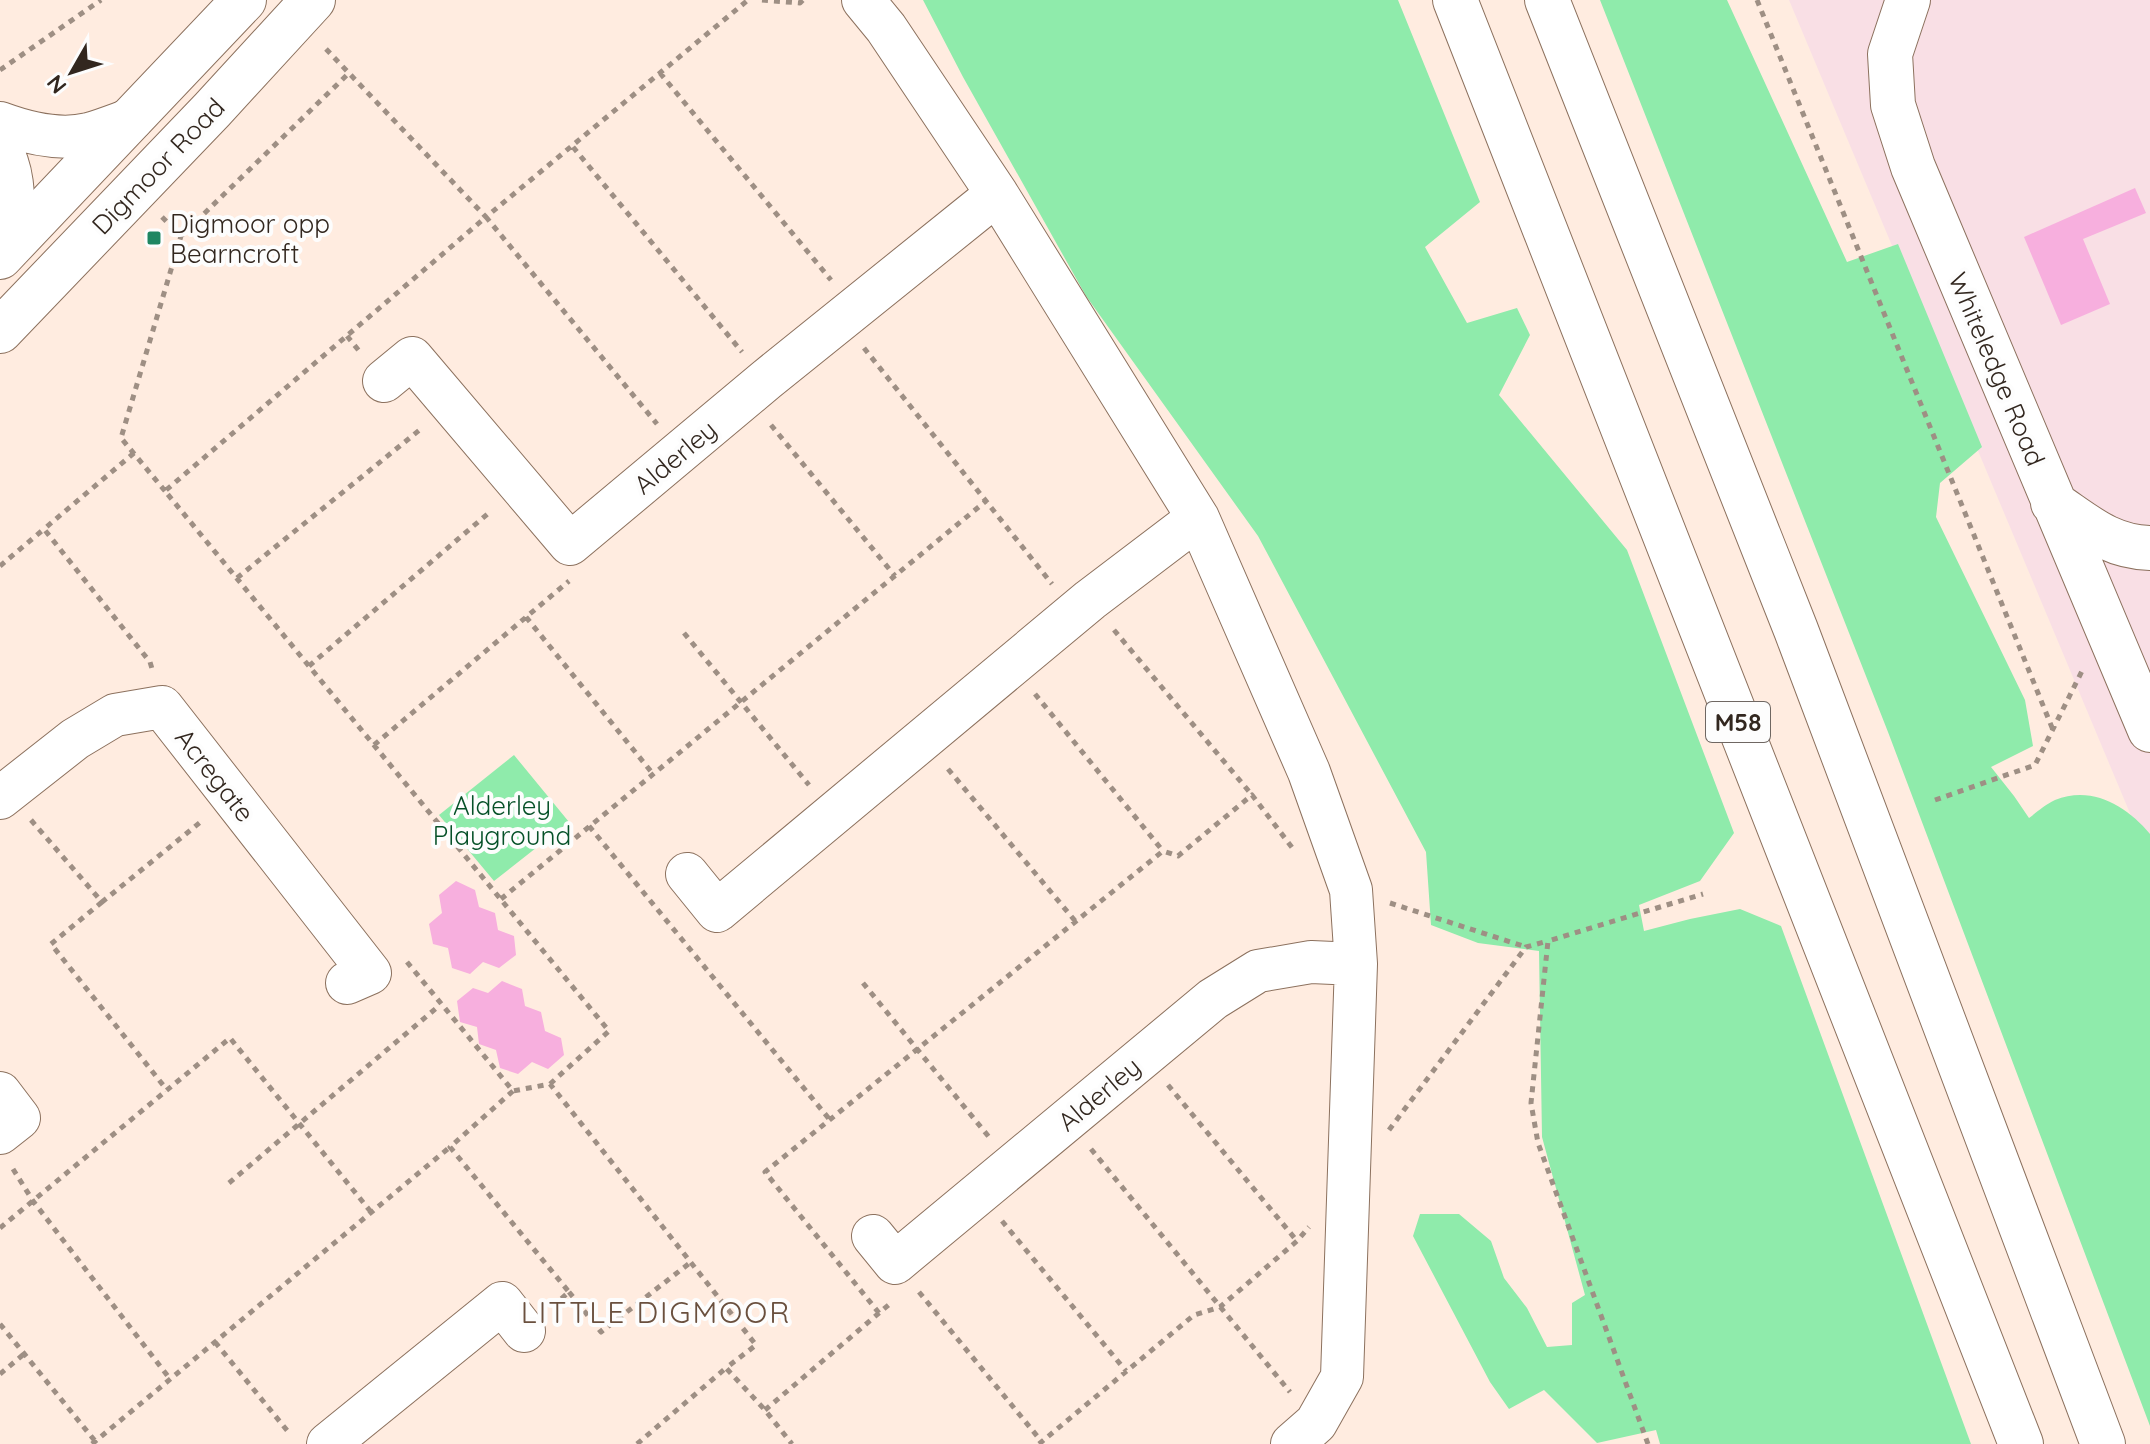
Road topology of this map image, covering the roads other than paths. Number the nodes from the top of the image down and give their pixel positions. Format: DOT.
graph roads {
  1 [pos="244,0"];
  2 [pos="313,0"];
  3 [pos="863,0"];
  4 [pos="1455,0"];
  5 [pos="1547,0"];
  6 [pos="1908,0"];
  7 [pos="132,119"];
  8 [pos="0,123"];
  9 [pos="0,147"];
  10 [pos="997,194"];
  11 [pos="0,244"];
  12 [pos="0,257"];
  13 [pos="0,331"];
  14 [pos="384,381"];
  15 [pos="2053,503"];
  16 [pos="1198,518"];
  17 [pos="2150,548"];
  18 [pos="2150,730"];
  19 [pos="3,796"];
  20 [pos="687,874"];
  21 [pos="1356,964"];
  22 [pos="359,978"];
  23 [pos="0,1093"];
  24 [pos="4,1147"];
  25 [pos="884,1250"];
  26 [pos="524,1331"];
  27 [pos="376,1429"];
  28 [pos="1304,1434"];
  29 [pos="328,1444"];
  30 [pos="2021,1444"];
  31 [pos="2103,1444"];
  1 -- 7 [label="main road, Digmoor Road"];
  2 -- 13 [label="main road, Digmoor Road"];
  3 -- 10 [label="street"];
  4 -- 30 [label="main road, M58"];
  5 -- 31 [label="main road"];
  6 -- 15 [label="main road, Whiteledge Road"];
  7 -- 8 [label="street"];
  7 -- 12 [label="main road, Digmoor Road"];
  9 -- 11 [label="street"];
  10 -- 14 [label="street, Alderley"];
  10 -- 16 [label="street"];
  15 -- 17 [label="main road"];
  15 -- 18 [label="main road, Whiteledge Road"];
  16 -- 20 [label="street"];
  16 -- 21 [label="street"];
  19 -- 22 [label="street, Acregate"];
  21 -- 25 [label="street, Alderley"];
  21 -- 28 [label="street"];
  23 -- 24 [label="street"];
  26 -- 27 [label="street"];
  27 -- 29 [label="street"];
}
